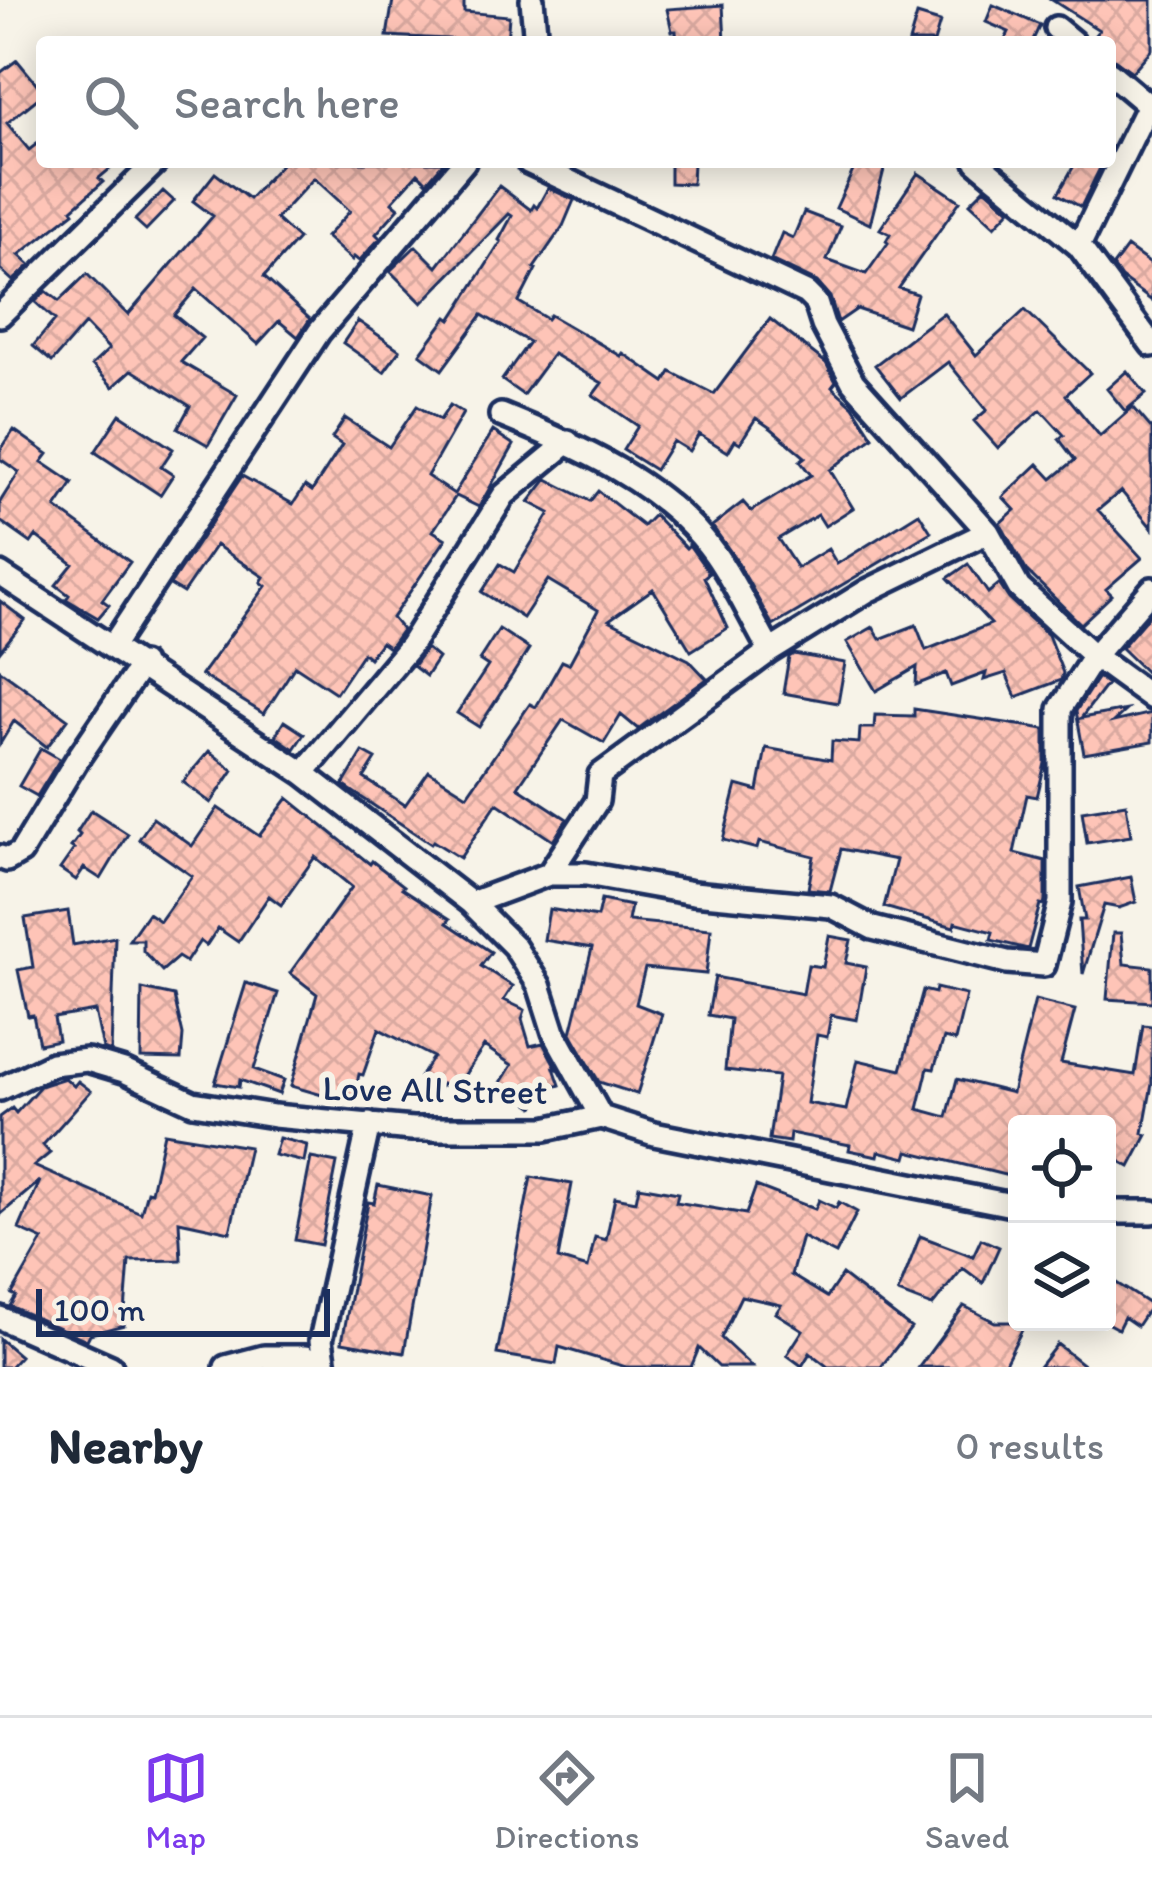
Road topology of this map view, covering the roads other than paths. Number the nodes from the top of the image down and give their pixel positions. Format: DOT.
graph roads {
  1 [pos="532,0"];
  2 [pos="535,36"];
  3 [pos="1116,78"];
  4 [pos="150,168"];
  5 [pos="459,168"];
  6 [pos="541,168"];
  7 [pos="984,168"];
  8 [pos="1079,246"];
  9 [pos="0,315"];
  10 [pos="1152,345"];
  11 [pos="501,415"];
  12 [pos="568,442"];
  13 [pos="988,532"];
  14 [pos="0,574"];
  15 [pos="1152,589"];
  16 [pos="113,645"];
  17 [pos="770,652"];
  18 [pos="1094,656"];
  19 [pos="142,664"];
  20 [pos="1152,698"];
  21 [pos="303,772"];
  22 [pos="566,844"];
  23 [pos="0,857"];
  24 [pos="549,874"];
  25 [pos="586,874"];
  26 [pos="470,903"];
  27 [pos="0,1089"];
  28 [pos="601,1117"];
  29 [pos="368,1124"];
  30 [pos="1008,1204"];
  31 [pos="1116,1212"];
  32 [pos="1152,1212"];
  33 [pos="0,1318"];
  34 [pos="111,1367"];
  35 [pos="226,1367"];
  36 [pos="321,1367"];
  1 -- 2 [label="street"];
  3 -- 8 [label="street"];
  4 -- 9 [label="street"];
  5 -- 16 [label="street"];
  6 -- 13 [label="street"];
  7 -- 8 [label="street"];
  8 -- 10 [label="street"];
  11 -- 12 [label="street"];
  12 -- 17 [label="street"];
  12 -- 21 [label="street"];
  13 -- 17 [label="street"];
  13 -- 18 [label="street"];
  14 -- 16 [label="street"];
  15 -- 18 [label="street"];
  16 -- 19 [label="street"];
  17 -- 22 [label="street"];
  18 -- 20 [label="street"];
  18 -- 25 [label="street"];
  19 -- 21 [label="street"];
  19 -- 23 [label="street"];
  21 -- 26 [label="street"];
  22 -- 24 [label="street"];
  22 -- 25 [label="street"];
  24 -- 25 [label="street"];
  24 -- 26 [label="street"];
  26 -- 28 [label="street"];
  27 -- 29 [label="street, Love All Street"];
  28 -- 29 [label="street, Love All Street"];
  28 -- 30 [label="street, Love All Street"];
  29 -- 36 [label="street"];
  31 -- 32 [label="street"];
  33 -- 34 [label="street"];
  35 -- 36 [label="street"];
}
